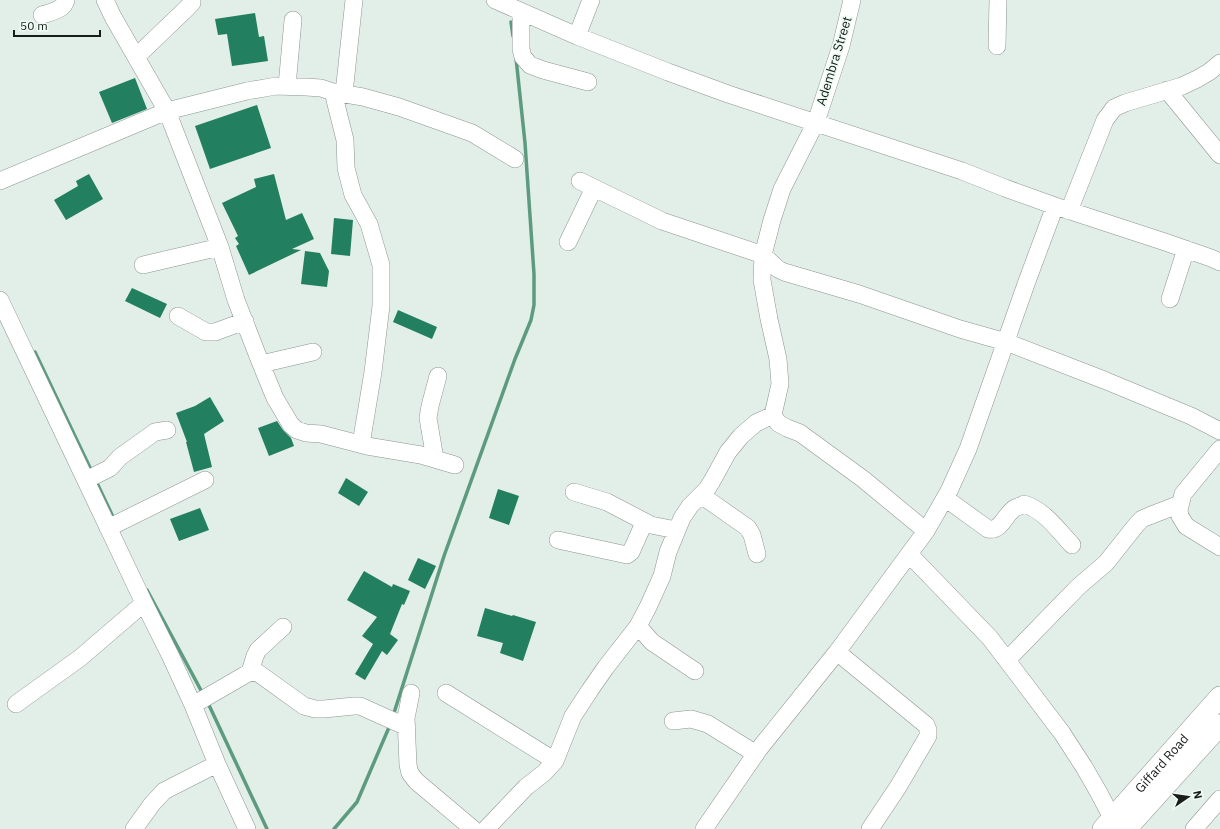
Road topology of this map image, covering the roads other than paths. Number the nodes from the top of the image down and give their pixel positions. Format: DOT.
graph roads {
  1 [pos="66,0"];
  2 [pos="105,0"];
  3 [pos="192,0"];
  4 [pos="354,0"];
  5 [pos="495,0"];
  6 [pos="591,0"];
  7 [pos="852,0"];
  8 [pos="998,0"];
  9 [pos="521,12"];
  10 [pos="42,15"];
  11 [pos="293,20"];
  12 [pos="577,36"];
  13 [pos="997,46"];
  14 [pos="136,57"];
  15 [pos="1220,63"];
  16 [pos="588,82"];
  17 [pos="287,86"];
  18 [pos="1167,90"];
  19 [pos="339,93"];
  20 [pos="167,112"];
  21 [pos="816,122"];
  22 [pos="1220,155"];
  23 [pos="515,159"];
  24 [pos="0,181"];
  25 [pos="1062,209"];
  26 [pos="568,242"];
  27 [pos="220,247"];
  28 [pos="1186,250"];
  29 [pos="764,255"];
  30 [pos="1220,262"];
  31 [pos="143,265"];
  32 [pos="1170,299"];
  33 [pos="0,300"];
  34 [pos="178,316"];
  35 [pos="245,321"];
  36 [pos="1006,342"];
  37 [pos="313,352"];
  38 [pos="261,364"];
  39 [pos="438,376"];
  40 [pos="773,415"];
  41 [pos="167,430"];
  42 [pos="1220,431"];
  43 [pos="361,444"];
  44 [pos="1220,449"];
  45 [pos="435,459"];
  46 [pos="455,465"];
  47 [pos="86,480"];
  48 [pos="205,480"];
  49 [pos="574,492"];
  50 [pos="701,495"];
  51 [pos="945,498"];
  52 [pos="1180,504"];
  53 [pos="644,523"];
  54 [pos="108,528"];
  55 [pos="676,530"];
  56 [pos="926,532"];
  57 [pos="558,540"];
  58 [pos="1072,545"];
  59 [pos="1220,547"];
  60 [pos="757,554"];
  61 [pos="909,554"];
  62 [pos="144,603"];
  63 [pos="638,626"];
  64 [pos="283,627"];
  65 [pos="837,652"];
  66 [pos="1007,660"];
  67 [pos="695,671"];
  68 [pos="250,672"];
  69 [pos="411,693"];
  70 [pos="446,693"];
  71 [pos="1220,697"];
  72 [pos="201,701"];
  73 [pos="16,704"];
  74 [pos="673,721"];
  75 [pos="397,723"];
  76 [pos="1220,725"];
  77 [pos="756,754"];
  78 [pos="555,761"];
  79 [pos="217,764"];
  80 [pos="1220,799"];
  81 [pos="1114,825"];
  82 [pos="134,829"];
  83 [pos="247,829"];
  84 [pos="473,829"];
  85 [pos="486,829"];
  86 [pos="704,829"];
  87 [pos="870,829"];
  88 [pos="1194,829"];
  1 -- 10 [label="street"];
  2 -- 14 [label="street"];
  3 -- 14 [label="street"];
  4 -- 19 [label="street"];
  5 -- 9 [label="street"];
  6 -- 12 [label="street"];
  7 -- 21 [label="street, Adembra Street"];
  8 -- 13 [label="street"];
  9 -- 12 [label="street"];
  9 -- 16 [label="street"];
  11 -- 17 [label="street"];
  12 -- 21 [label="street"];
  14 -- 20 [label="street"];
  15 -- 18 [label="street"];
  17 -- 19 [label="street"];
  17 -- 20 [label="street"];
  18 -- 22 [label="street"];
  18 -- 25 [label="street"];
  19 -- 23 [label="street"];
  19 -- 43 [label="street"];
  20 -- 24 [label="street"];
  20 -- 27 [label="street"];
  21 -- 25 [label="street"];
  21 -- 29 [label="street, Adembra Street"];
  25 -- 28 [label="street"];
  25 -- 36 [label="street"];
  26 -- 29 [label="street"];
  27 -- 31 [label="street"];
  27 -- 35 [label="street"];
  28 -- 30 [label="street"];
  28 -- 32 [label="street"];
  29 -- 36 [label="street"];
  29 -- 40 [label="street, Adembra Street"];
  33 -- 47 [label="street"];
  34 -- 35 [label="street"];
  35 -- 38 [label="street"];
  36 -- 42 [label="street"];
  36 -- 51 [label="street"];
  37 -- 38 [label="street"];
  38 -- 43 [label="street"];
  39 -- 45 [label="street"];
  40 -- 50 [label="street"];
  40 -- 56 [label="street"];
  41 -- 47 [label="street"];
  43 -- 45 [label="street"];
  44 -- 52 [label="street"];
  45 -- 46 [label="street"];
  47 -- 54 [label="street"];
  48 -- 54 [label="street"];
  49 -- 53 [label="street"];
  50 -- 55 [label="street"];
  50 -- 60 [label="street"];
  51 -- 56 [label="street"];
  51 -- 58 [label="street"];
  52 -- 59 [label="street"];
  52 -- 66 [label="street"];
  53 -- 55 [label="street"];
  53 -- 57 [label="street"];
  54 -- 62 [label="street"];
  55 -- 63 [label="street"];
  56 -- 61 [label="street"];
  61 -- 65 [label="street"];
  61 -- 66 [label="street"];
  62 -- 72 [label="street"];
  62 -- 73 [label="street"];
  63 -- 67 [label="street"];
  63 -- 78 [label="street"];
  64 -- 68 [label="street"];
  65 -- 77 [label="street"];
  65 -- 87 [label="street"];
  66 -- 81 [label="street"];
  68 -- 72 [label="street"];
  68 -- 75 [label="street"];
  69 -- 75 [label="street"];
  70 -- 78 [label="street"];
  71 -- 81 [label="main road, Giffard Road"];
  72 -- 79 [label="street"];
  74 -- 77 [label="street"];
  75 -- 84 [label="street"];
  76 -- 81 [label="main road, Giffard Road"];
  77 -- 86 [label="street"];
  78 -- 85 [label="street"];
  79 -- 82 [label="street"];
  79 -- 83 [label="street"];
  80 -- 88 [label="street"];
}
